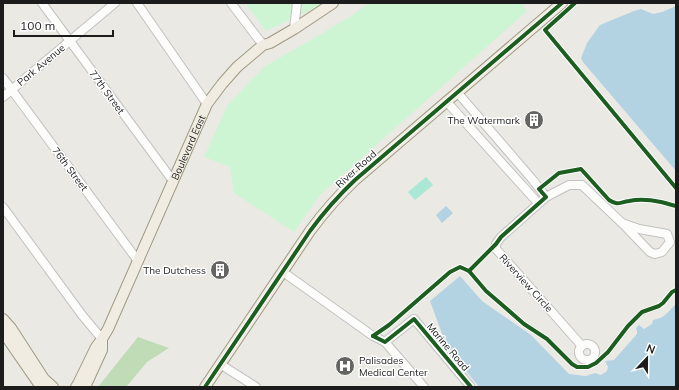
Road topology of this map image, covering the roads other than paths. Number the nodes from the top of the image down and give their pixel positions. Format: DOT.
graph roads {
  1 [pos="42,3"];
  2 [pos="115,3"];
  3 [pos="137,3"];
  4 [pos="231,3"];
  5 [pos="297,3"];
  6 [pos="333,3"];
  7 [pos="562,3"];
  8 [pos="294,29"];
  9 [pos="69,41"];
  10 [pos="263,45"];
  11 [pos="3,78"];
  12 [pos="12,90"];
  13 [pos="457,92"];
  14 [pos="3,97"];
  15 [pos="446,102"];
  16 [pos="207,104"];
  17 [pos="173,176"];
  18 [pos="546,197"];
  19 [pos="538,203"];
  20 [pos="3,207"];
  21 [pos="622,223"];
  22 [pos="138,261"];
  23 [pos="283,272"];
  24 [pos="3,319"];
  25 [pos="3,332"];
  26 [pos="102,340"];
  27 [pos="386,342"];
  28 [pos="582,346"];
  29 [pos="220,364"];
  30 [pos="41,387"];
  31 [pos="52,387"];
  32 [pos="76,387"];
  33 [pos="85,387"];
  34 [pos="205,387"];
  35 [pos="256,387"];
  36 [pos="424,387"];
  37 [pos="470,387"];
  1 -- 9 [label="street, 77th Street"];
  2 -- 9 [label="street, Park Avenue"];
  3 -- 16 [label="street"];
  4 -- 10 [label="street"];
  5 -- 8 [label="street"];
  6 -- 8 [label="main road, Boulevard East"];
  7 -- 13 [label="main road, River Road"];
  8 -- 10 [label="main road, Boulevard East"];
  9 -- 12 [label="street, Park Avenue"];
  9 -- 17 [label="street, 77th Street"];
  10 -- 16 [label="main road, Boulevard East"];
  11 -- 12 [label="street, 76th Street"];
  12 -- 14 [label="street, Park Avenue"];
  12 -- 22 [label="street, 76th Street"];
  13 -- 15 [label="main road, River Road"];
  13 -- 18 [label="street"];
  15 -- 19 [label="street"];
  15 -- 23 [label="main road, River Road"];
  16 -- 17 [label="main road, Boulevard East"];
  17 -- 22 [label="main road, Boulevard East"];
  18 -- 19 [label="street"];
  18 -- 21 [label="street"];
  19 -- 28 [label="street, Riverview Circle"];
  20 -- 26 [label="street"];
  21 -- 21 [label="street"];
  22 -- 26 [label="main road, Boulevard East"];
  23 -- 27 [label="street"];
  23 -- 29 [label="main road, River Road"];
  24 -- 31 [label="main road"];
  25 -- 30 [label="main road"];
  26 -- 32 [label="main road, Boulevard East"];
  26 -- 33 [label="main road, Boulevard East"];
  27 -- 36 [label="street"];
  27 -- 37 [label="street, Marine Road"];
  29 -- 34 [label="main road, River Road"];
  29 -- 35 [label="street"];
}
